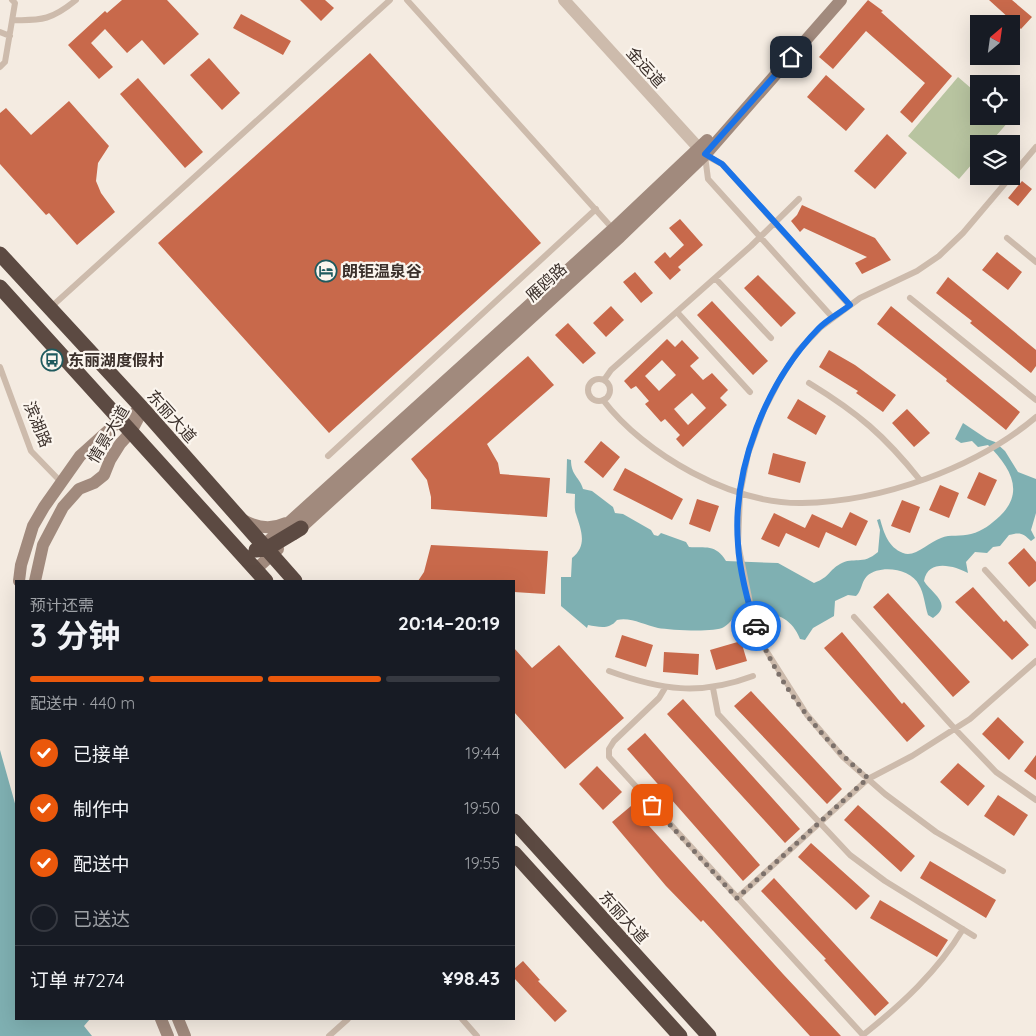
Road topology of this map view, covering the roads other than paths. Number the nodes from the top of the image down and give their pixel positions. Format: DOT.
graph roads {
  1 [pos="12,0"];
  2 [pos="76,0"];
  3 [pos="390,0"];
  4 [pos="407,0"];
  5 [pos="564,0"];
  6 [pos="832,0"];
  7 [pos="841,0"];
  8 [pos="13,20"];
  9 [pos="0,32"];
  10 [pos="10,36"];
  11 [pos="0,67"];
  12 [pos="1036,147"];
  13 [pos="701,152"];
  14 [pos="799,199"];
  15 [pos="596,209"];
  16 [pos="774,222"];
  17 [pos="616,233"];
  18 [pos="760,237"];
  19 [pos="1006,238"];
  20 [pos="0,254"];
  21 [pos="1036,262"];
  22 [pos="715,278"];
  23 [pos="0,287"];
  24 [pos="910,298"];
  25 [pos="850,305"];
  26 [pos="50,308"];
  27 [pos="677,312"];
  28 [pos="833,318"];
  29 [pos="771,338"];
  30 [pos="0,367"];
  31 [pos="604,380"];
  32 [pos="809,383"];
  33 [pos="750,392"];
  34 [pos="602,400"];
  35 [pos="1036,400"];
  36 [pos="143,409"];
  37 [pos="1036,418"];
  38 [pos="120,420"];
  39 [pos="131,432"];
  40 [pos="328,456"];
  41 [pos="920,480"];
  42 [pos="62,483"];
  43 [pos="740,494"];
  44 [pos="236,515"];
  45 [pos="296,524"];
  46 [pos="260,555"];
  47 [pos="985,570"];
  48 [pos="19,580"];
  49 [pos="35,580"];
  50 [pos="266,580"];
  51 [pos="294,580"];
  52 [pos="854,617"];
  53 [pos="1036,626"];
  54 [pos="1036,661"];
  55 [pos="609,671"];
  56 [pos="752,676"];
  57 [pos="665,688"];
  58 [pos="713,688"];
  59 [pos="955,729"];
  60 [pos="868,778"];
  61 [pos="1036,800"];
  62 [pos="515,822"];
  63 [pos="820,823"];
  64 [pos="515,854"];
  65 [pos="1003,871"];
  66 [pos="737,898"];
  67 [pos="963,929"];
  68 [pos="974,936"];
  69 [pos="161,1020"];
  70 [pos="178,1020"];
  71 [pos="347,1020"];
  72 [pos="463,1020"];
  73 [pos="168,1036"];
  74 [pos="185,1036"];
  75 [pos="329,1036"];
  76 [pos="477,1036"];
  77 [pos="680,1036"];
  78 [pos="709,1036"];
  1 -- 8 [label="lane"];
  2 -- 8 [label="lane"];
  3 -- 26 [label="lane"];
  4 -- 15 [label="lane"];
  5 -- 13 [label="street, 金运道"];
  6 -- 13 [label="street, 雁鸥路"];
  7 -- 13 [label="street, 雁鸥路"];
  8 -- 10 [label="lane"];
  9 -- 10 [label="lane"];
  10 -- 11 [label="lane"];
  12 -- 25 [label="lane"];
  13 -- 16 [label="lane"];
  13 -- 17 [label="street, 雁鸥路"];
  13 -- 18 [label="lane"];
  14 -- 16 [label="lane"];
  15 -- 17 [label="lane"];
  15 -- 40 [label="lane"];
  16 -- 18 [label="lane"];
  16 -- 25 [label="lane"];
  17 -- 45 [label="street, 雁鸥路"];
  18 -- 22 [label="lane"];
  18 -- 28 [label="lane"];
  19 -- 21 [label="lane"];
  20 -- 26 [label="highway, 东丽大道"];
  22 -- 27 [label="lane"];
  22 -- 29 [label="lane"];
  23 -- 38 [label="highway"];
  24 -- 35 [label="lane"];
  25 -- 28 [label="lane"];
  26 -- 36 [label="highway, 东丽大道"];
  27 -- 31 [label="lane"];
  27 -- 33 [label="lane"];
  28 -- 43 [label="lane"];
  30 -- 42 [label="lane, 滨湖路"];
  31 -- 34 [label="lane"];
  31 -- 34 [label="lane"];
  32 -- 41 [label="lane"];
  34 -- 43 [label="lane"];
  36 -- 38 [label="street, 情景大道"];
  36 -- 39 [label="street, 情景大道"];
  36 -- 44 [label="highway, 东丽大道"];
  37 -- 41 [label="lane"];
  38 -- 39 [label="highway"];
  38 -- 42 [label="street, 情景大道"];
  39 -- 46 [label="highway"];
  39 -- 49 [label="street, 情景大道"];
  41 -- 43 [label="lane"];
  42 -- 48 [label="street, 情景大道"];
  43 -- 60 [label="lane"];
  44 -- 45 [label="street"];
  44 -- 46 [label="highway, 东丽大道"];
  45 -- 46 [label="highway"];
  46 -- 50 [label="highway, 东丽大道"];
  46 -- 51 [label="highway, 东丽大道"];
  47 -- 53 [label="lane"];
  52 -- 59 [label="lane"];
  54 -- 59 [label="lane"];
  55 -- 57 [label="lane"];
  56 -- 58 [label="lane"];
  57 -- 58 [label="lane"];
  57 -- 66 [label="lane"];
  58 -- 63 [label="lane"];
  59 -- 60 [label="lane"];
  59 -- 61 [label="lane"];
  60 -- 63 [label="lane"];
  60 -- 65 [label="lane"];
  62 -- 78 [label="highway, 东丽大道"];
  63 -- 66 [label="lane"];
  63 -- 67 [label="lane"];
  64 -- 77 [label="highway"];
  66 -- 67 [label="lane"];
  67 -- 68 [label="lane"];
  69 -- 73 [label="street"];
  70 -- 74 [label="street"];
  71 -- 75 [label="lane"];
  72 -- 76 [label="lane"];
}
